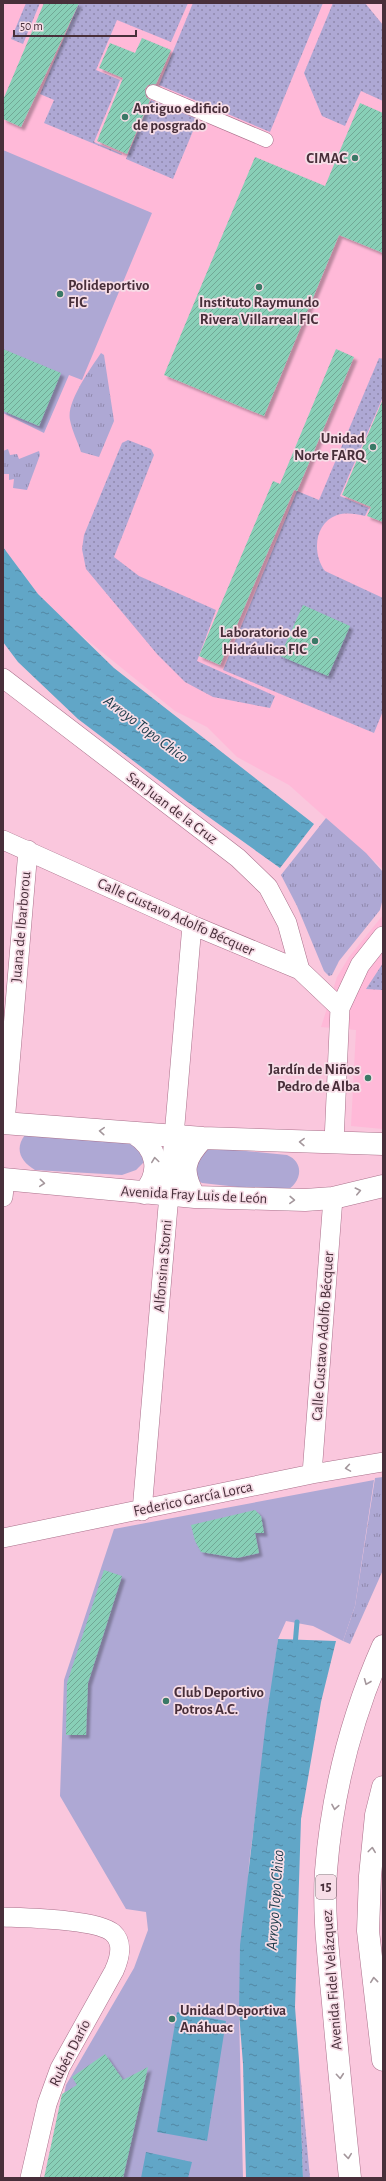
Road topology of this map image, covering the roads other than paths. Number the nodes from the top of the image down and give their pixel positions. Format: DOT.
graph roads {
  1 [pos="153,92"];
  2 [pos="266,140"];
  3 [pos="4,682"];
  4 [pos="3,840"];
  5 [pos="28,850"];
  6 [pos="192,925"];
  7 [pos="383,936"];
  8 [pos="300,970"];
  9 [pos="340,1008"];
  10 [pos="4,1123"];
  11 [pos="134,1133"];
  12 [pos="173,1135"];
  13 [pos="203,1138"];
  14 [pos="334,1142"];
  15 [pos="383,1144"];
  16 [pos="4,1185"];
  17 [pos="383,1186"];
  18 [pos="144,1193"];
  19 [pos="169,1195"];
  20 [pos="195,1197"];
  21 [pos="333,1198"];
  22 [pos="383,1462"];
  23 [pos="312,1474"];
  24 [pos="142,1510"];
  25 [pos="3,1538"];
  26 [pos="383,1646"];
  27 [pos="383,1787"];
  28 [pos="3,1917"];
  29 [pos="383,2060"];
  30 [pos="30,2178"];
  31 [pos="350,2178"];
  1 -- 2 [label="street"];
  3 -- 8 [label="street, San Juan de la Cruz"];
  4 -- 5 [label="street, Calle Gustavo Adolfo Bécquer"];
  5 -- 6 [label="street, Calle Gustavo Adolfo Bécquer"];
  5 -- 10 [label="street, Juana de Ibarborou"];
  6 -- 8 [label="street, Calle Gustavo Adolfo Bécquer"];
  6 -- 12 [label="street, Alfonsina Storni"];
  7 -- 9 [label="street"];
  8 -- 9 [label="street, Calle Gustavo Adolfo Bécquer"];
  9 -- 14 [label="street"];
  11 -- 10 [label="main road, one-way"];
  11 -- 12 [label="main road"];
  18 -- 11 [label="main road, one-way"];
  12 -- 13 [label="main road"];
  12 -- 19 [label="street, Alfonsina Storni"];
  14 -- 13 [label="main road, one-way"];
  13 -- 20 [label="main road"];
  14 -- 15 [label="main road"];
  16 -- 18 [label="main road, Avenida Fray Luis de León, one-way"];
  21 -- 17 [label="main road, Avenida Fray Luis de León, one-way"];
  18 -- 19 [label="main road, Avenida Fray Luis de León"];
  19 -- 20 [label="main road, Avenida Fray Luis de León"];
  19 -- 24 [label="street, Alfonsina Storni"];
  20 -- 21 [label="main road, Avenida Fray Luis de León, one-way"];
  21 -- 23 [label="street, Calle Gustavo Adolfo Bécquer"];
  22 -- 23 [label="street, Federico García Lorca, one-way"];
  23 -- 24 [label="street, Federico García Lorca"];
  24 -- 25 [label="street, Federico García Lorca"];
  26 -- 31 [label="main road, Avenida Fidel Velázquez / 15, one-way"];
  29 -- 27 [label="main road, one-way"];
  28 -- 30 [label="street, Rubén Darío"];
}
